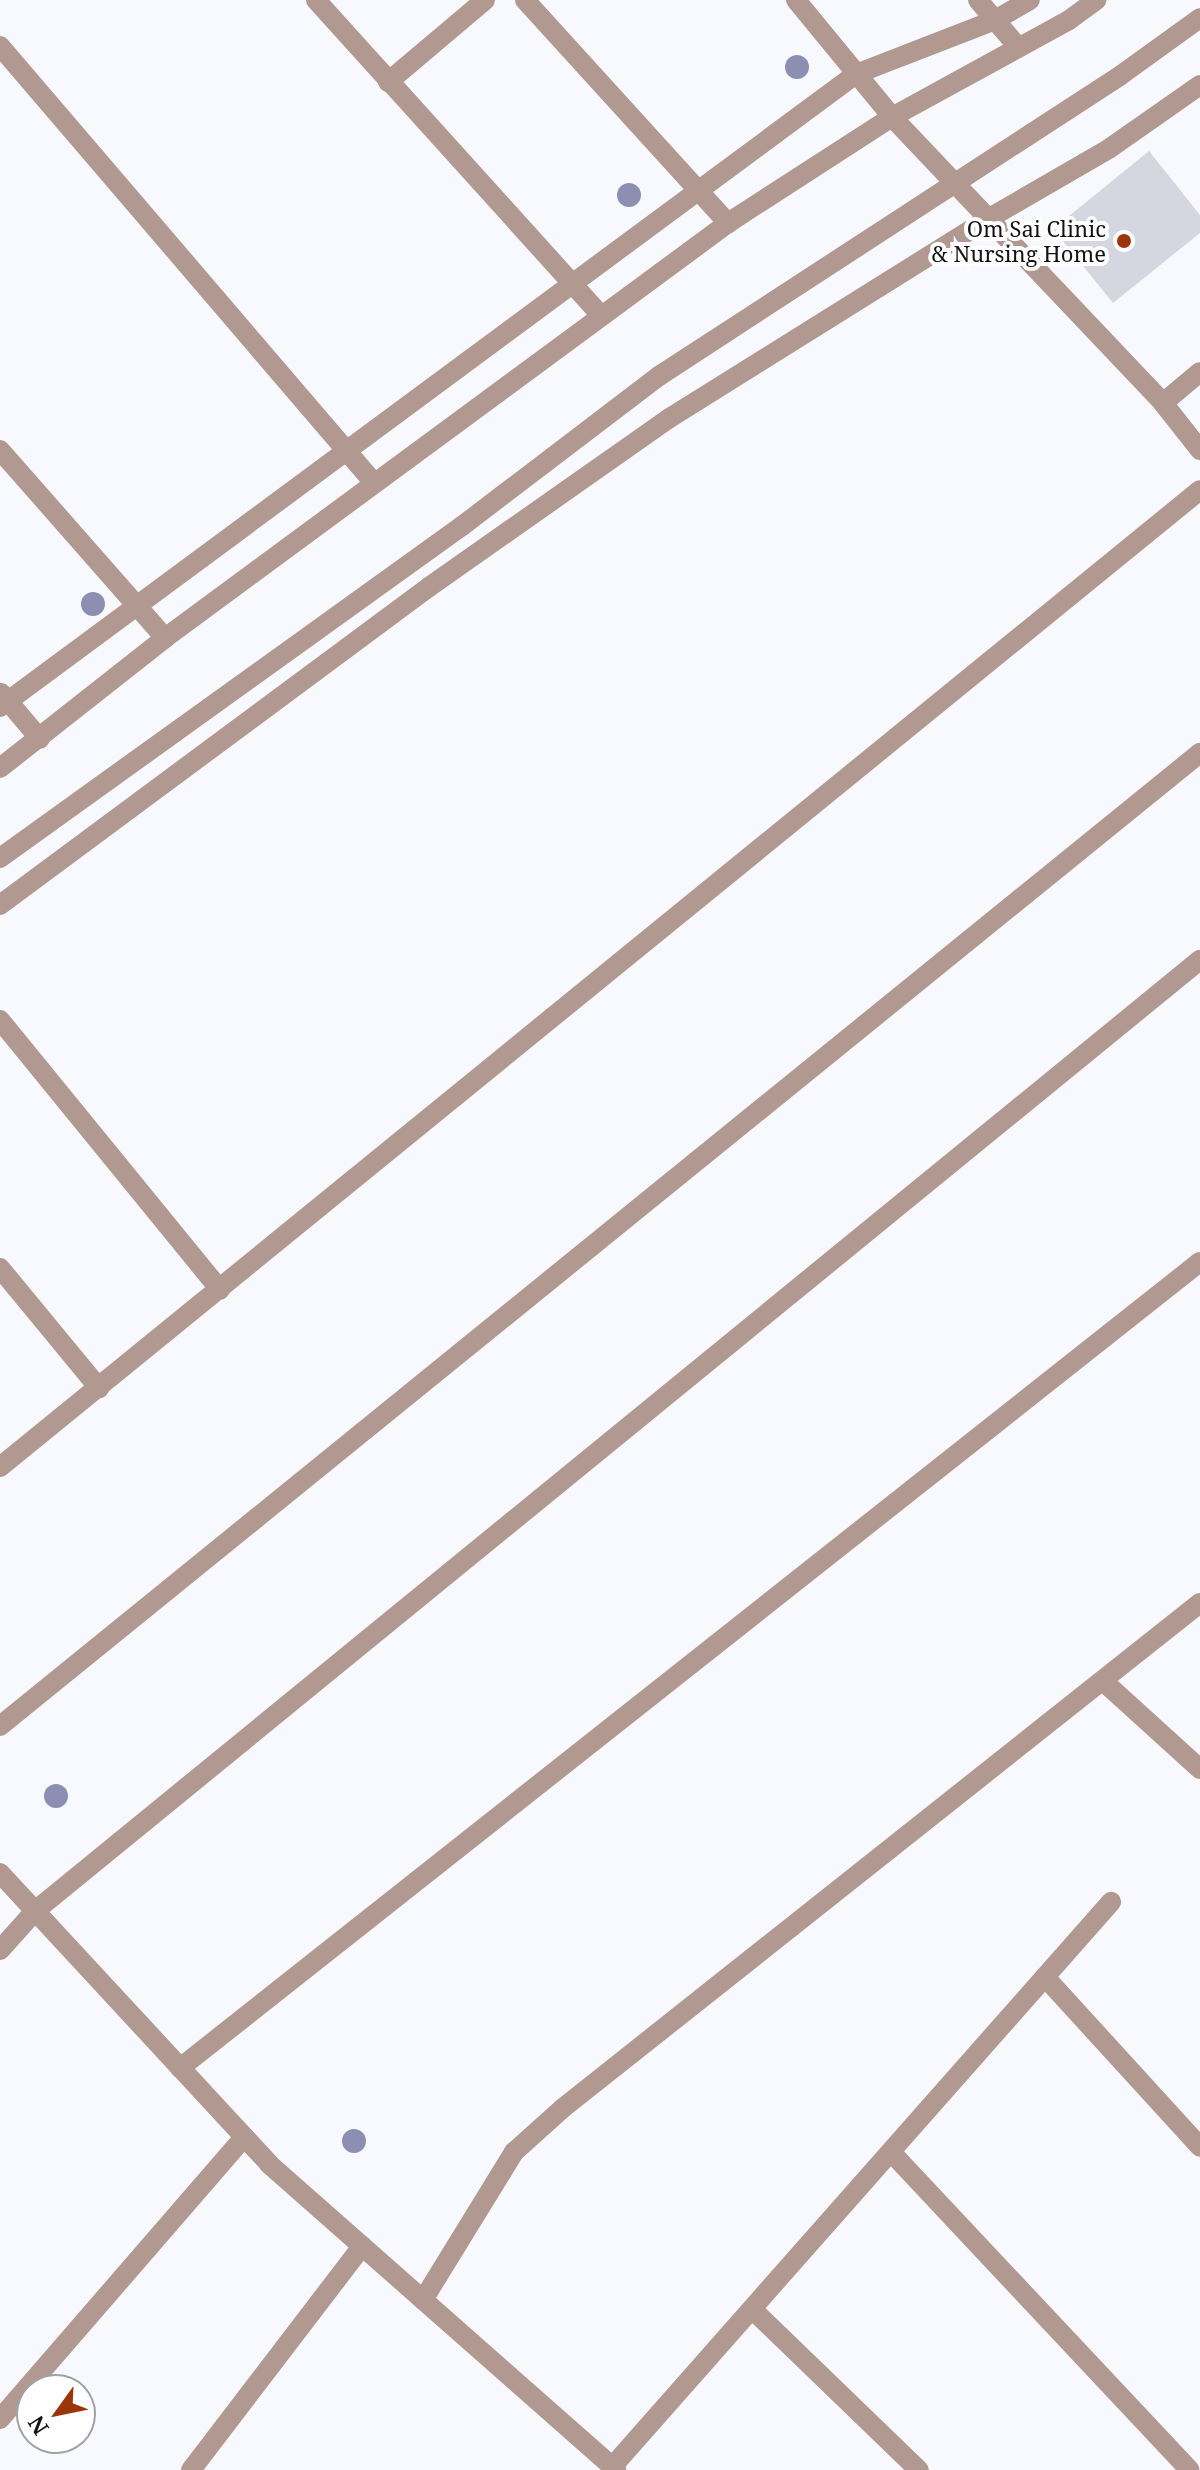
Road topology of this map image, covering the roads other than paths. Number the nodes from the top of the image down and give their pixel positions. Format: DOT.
graph roads {
  1 [pos="317,0"];
  2 [pos="485,0"];
  3 [pos="525,0"];
  4 [pos="796,0"];
  5 [pos="978,0"];
  6 [pos="1030,0"];
  7 [pos="1097,0"];
  8 [pos="1200,18"];
  9 [pos="995,20"];
  10 [pos="0,46"];
  11 [pos="1018,47"];
  12 [pos="856,74"];
  13 [pos="388,82"];
  14 [pos="1200,85"];
  15 [pos="892,117"];
  16 [pos="951,183"];
  17 [pos="696,192"];
  18 [pos="986,220"];
  19 [pos="728,223"];
  20 [pos="572,284"];
  21 [pos="601,315"];
  22 [pos="1200,372"];
  23 [pos="1163,403"];
  24 [pos="0,450"];
  25 [pos="1200,450"];
  26 [pos="346,451"];
  27 [pos="374,483"];
  28 [pos="1200,490"];
  29 [pos="136,606"];
  30 [pos="165,638"];
  31 [pos="3,700"];
  32 [pos="40,739"];
  33 [pos="1200,753"];
  34 [pos="0,768"];
  35 [pos="0,858"];
  36 [pos="0,905"];
  37 [pos="1200,960"];
  38 [pos="0,1020"];
  39 [pos="1200,1262"];
  40 [pos="0,1268"];
  41 [pos="220,1290"];
  42 [pos="99,1388"];
  43 [pos="0,1467"];
  44 [pos="1200,1603"];
  45 [pos="1103,1681"];
  46 [pos="0,1726"];
  47 [pos="1200,1769"];
  48 [pos="0,1873"];
  49 [pos="1111,1902"];
  50 [pos="35,1911"];
  51 [pos="0,1950"];
  52 [pos="1045,1977"];
  53 [pos="180,2068"];
  54 [pos="244,2137"];
  55 [pos="1200,2147"];
  56 [pos="891,2152"];
  57 [pos="362,2246"];
  58 [pos="423,2300"];
  59 [pos="752,2309"];
  60 [pos="0,2419"];
  61 [pos="614,2468"];
  62 [pos="191,2470"];
  63 [pos="919,2470"];
  64 [pos="1190,2470"];
  1 -- 13 [label="street"];
  2 -- 13 [label="street"];
  3 -- 17 [label="street"];
  4 -- 12 [label="street"];
  5 -- 9 [label="street"];
  6 -- 9 [label="street"];
  7 -- 11 [label="street"];
  8 -- 16 [label="street"];
  9 -- 11 [label="street"];
  9 -- 12 [label="street"];
  10 -- 26 [label="street"];
  11 -- 15 [label="street"];
  12 -- 15 [label="street"];
  12 -- 17 [label="street"];
  13 -- 20 [label="street"];
  14 -- 18 [label="street"];
  15 -- 16 [label="street"];
  15 -- 19 [label="street"];
  16 -- 18 [label="street"];
  16 -- 35 [label="street"];
  17 -- 19 [label="street"];
  17 -- 20 [label="street"];
  18 -- 23 [label="street"];
  18 -- 36 [label="street"];
  19 -- 21 [label="street"];
  20 -- 21 [label="street"];
  20 -- 26 [label="street"];
  21 -- 27 [label="street"];
  22 -- 23 [label="street"];
  23 -- 25 [label="street"];
  24 -- 29 [label="street"];
  26 -- 27 [label="street"];
  26 -- 29 [label="street"];
  27 -- 30 [label="street"];
  28 -- 41 [label="street"];
  29 -- 30 [label="street"];
  29 -- 31 [label="street"];
  30 -- 32 [label="street"];
  31 -- 32 [label="street"];
  32 -- 34 [label="street"];
  33 -- 46 [label="street"];
  37 -- 50 [label="street"];
  38 -- 41 [label="street"];
  39 -- 53 [label="street"];
  40 -- 42 [label="street"];
  41 -- 42 [label="street"];
  42 -- 43 [label="street"];
  44 -- 45 [label="street"];
  45 -- 47 [label="street"];
  45 -- 58 [label="street"];
  48 -- 50 [label="street"];
  49 -- 52 [label="street"];
  50 -- 51 [label="street"];
  50 -- 53 [label="street"];
  52 -- 55 [label="street"];
  52 -- 56 [label="street"];
  53 -- 54 [label="street"];
  54 -- 57 [label="street"];
  54 -- 60 [label="street"];
  56 -- 59 [label="street"];
  56 -- 64 [label="street"];
  57 -- 58 [label="street"];
  57 -- 62 [label="street"];
  58 -- 61 [label="street"];
  59 -- 61 [label="street"];
  59 -- 63 [label="street"];
}
